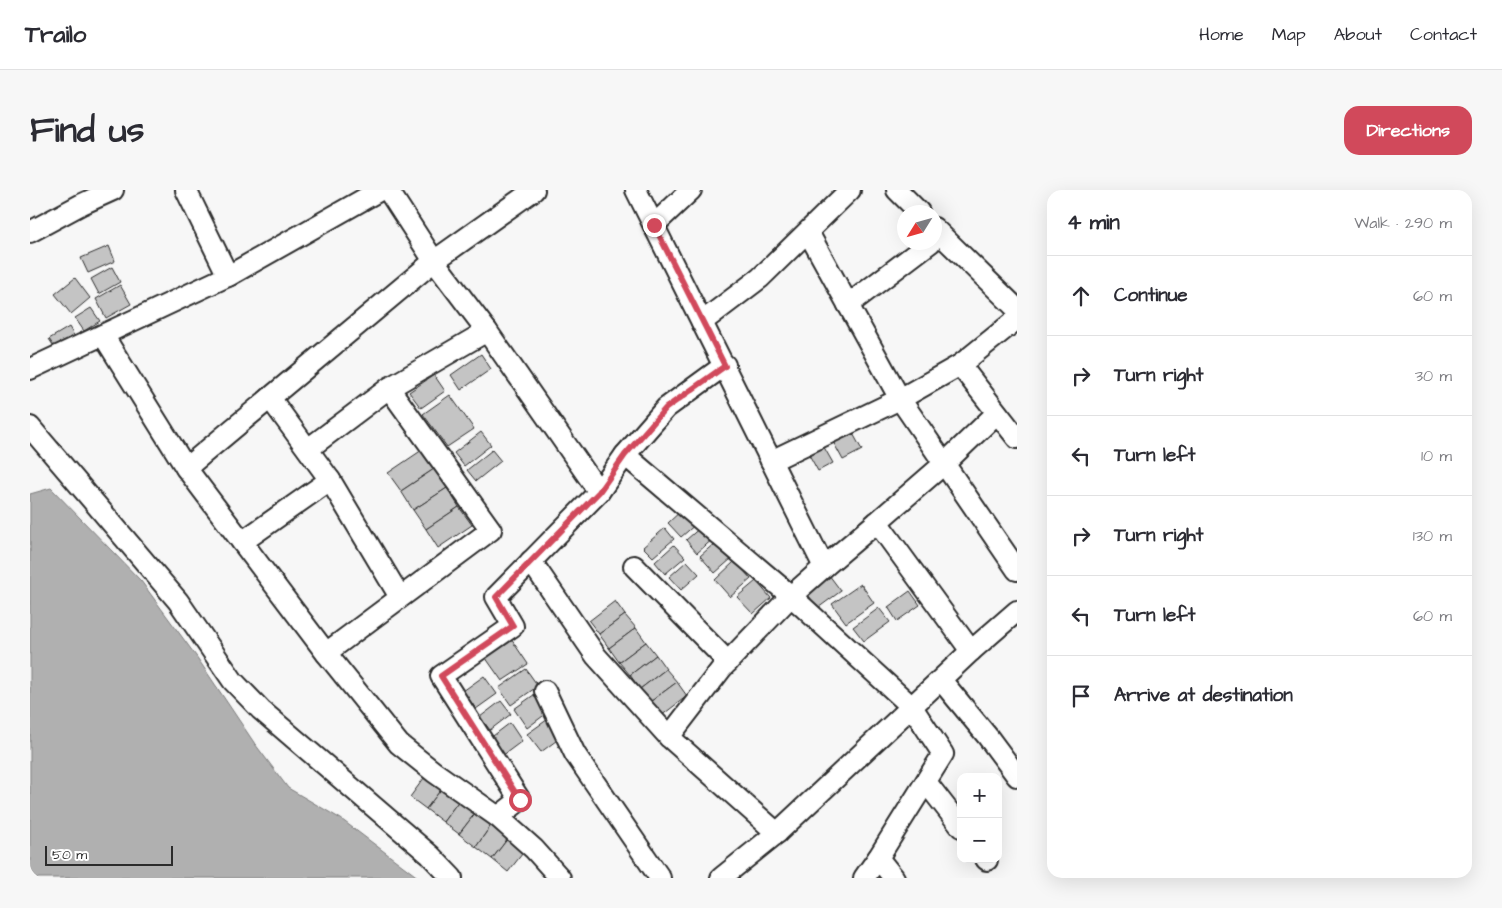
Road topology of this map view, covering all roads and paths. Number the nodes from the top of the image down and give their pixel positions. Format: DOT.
graph roads {
  1 [pos="113,190"];
  2 [pos="186,190"];
  3 [pos="380,190"];
  4 [pos="388,190"];
  5 [pos="636,190"];
  6 [pos="692,190"];
  7 [pos="850,190"];
  8 [pos="897,190"];
  9 [pos="524,193"];
  10 [pos="912,205"];
  11 [pos="654,225"];
  12 [pos="30,232"];
  13 [pos="808,232"];
  14 [pos="942,242"];
  15 [pos="917,250"];
  16 [pos="434,261"];
  17 [pos="228,276"];
  18 [pos="848,305"];
  19 [pos="1017,309"];
  20 [pos="1017,318"];
  21 [pos="702,322"];
  22 [pos="487,331"];
  23 [pos="103,335"];
  24 [pos="960,365"];
  25 [pos="725,366"];
  26 [pos="30,369"];
  27 [pos="389,388"];
  28 [pos="270,398"];
  29 [pos="900,399"];
  30 [pos="997,412"];
  31 [pos="30,426"];
  32 [pos="1017,438"];
  33 [pos="308,449"];
  34 [pos="625,455"];
  35 [pos="771,461"];
  36 [pos="945,463"];
  37 [pos="186,468"];
  38 [pos="330,480"];
  39 [pos="599,492"];
  40 [pos="877,522"];
  41 [pos="242,542"];
  42 [pos="532,561"];
  43 [pos="634,566"];
  44 [pos="824,567"];
  45 [pos="1017,570"];
  46 [pos="791,596"];
  47 [pos="400,597"];
  48 [pos="1017,611"];
  49 [pos="971,651"];
  50 [pos="326,653"];
  51 [pos="728,662"];
  52 [pos="941,680"];
  53 [pos="545,691"];
  54 [pos="912,707"];
  55 [pos="669,737"];
  56 [pos="1017,776"];
  57 [pos="926,782"];
  58 [pos="498,817"];
  59 [pos="957,822"];
  60 [pos="777,834"];
  61 [pos="878,858"];
  62 [pos="452,878"];
  63 [pos="560,878"];
  64 [pos="660,878"];
  65 [pos="720,878"];
  66 [pos="864,878"];
  67 [pos="894,878"];
  1 -- 12 [label="street"];
  2 -- 17 [label="street"];
  3 -- 17 [label="street"];
  4 -- 16 [label="street"];
  5 -- 11 [label="street"];
  6 -- 11 [label="street"];
  7 -- 13 [label="street"];
  8 -- 10 [label="street"];
  9 -- 16 [label="street"];
  11 -- 21 [label="street"];
  13 -- 18 [label="street"];
  13 -- 21 [label="street"];
  14 -- 19 [label="street"];
  15 -- 18 [label="street"];
  16 -- 22 [label="street"];
  16 -- 28 [label="street"];
  17 -- 23 [label="street"];
  18 -- 29 [label="street"];
  20 -- 24 [label="street"];
  21 -- 25 [label="street"];
  22 -- 27 [label="street"];
  22 -- 39 [label="street"];
  23 -- 26 [label="street"];
  23 -- 37 [label="street"];
  24 -- 29 [label="street"];
  24 -- 30 [label="street"];
  25 -- 34 [label="street"];
  25 -- 35 [label="street"];
  27 -- 33 [label="street"];
  27 -- 47 [label="street"];
  28 -- 33 [label="street"];
  28 -- 37 [label="street"];
  29 -- 35 [label="street"];
  29 -- 36 [label="street"];
  30 -- 32 [label="street"];
  30 -- 36 [label="street"];
  31 -- 62 [label="street"];
  33 -- 38 [label="street"];
  34 -- 39 [label="street"];
  34 -- 46 [label="street"];
  35 -- 44 [label="street"];
  36 -- 40 [label="street"];
  36 -- 45 [label="street"];
  37 -- 41 [label="street"];
  38 -- 41 [label="street"];
  38 -- 47 [label="street"];
  39 -- 42 [label="street"];
  40 -- 44 [label="street"];
  40 -- 49 [label="street"];
  41 -- 50 [label="street"];
  42 -- 55 [label="street"];
  42 -- 58 [label="street"];
  43 -- 51 [label="street"];
  44 -- 46 [label="street"];
  46 -- 51 [label="street"];
  46 -- 54 [label="street"];
  47 -- 50 [label="street"];
  48 -- 49 [label="street"];
  49 -- 52 [label="street"];
  50 -- 58 [label="street"];
  51 -- 55 [label="street"];
  52 -- 54 [label="street"];
  52 -- 56 [label="street"];
  53 -- 64 [label="street"];
  54 -- 57 [label="street"];
  54 -- 60 [label="street"];
  55 -- 60 [label="street"];
  57 -- 59 [label="street"];
  57 -- 61 [label="street"];
  58 -- 63 [label="street"];
  60 -- 65 [label="street"];
  61 -- 66 [label="street"];
  61 -- 67 [label="street"];
}
